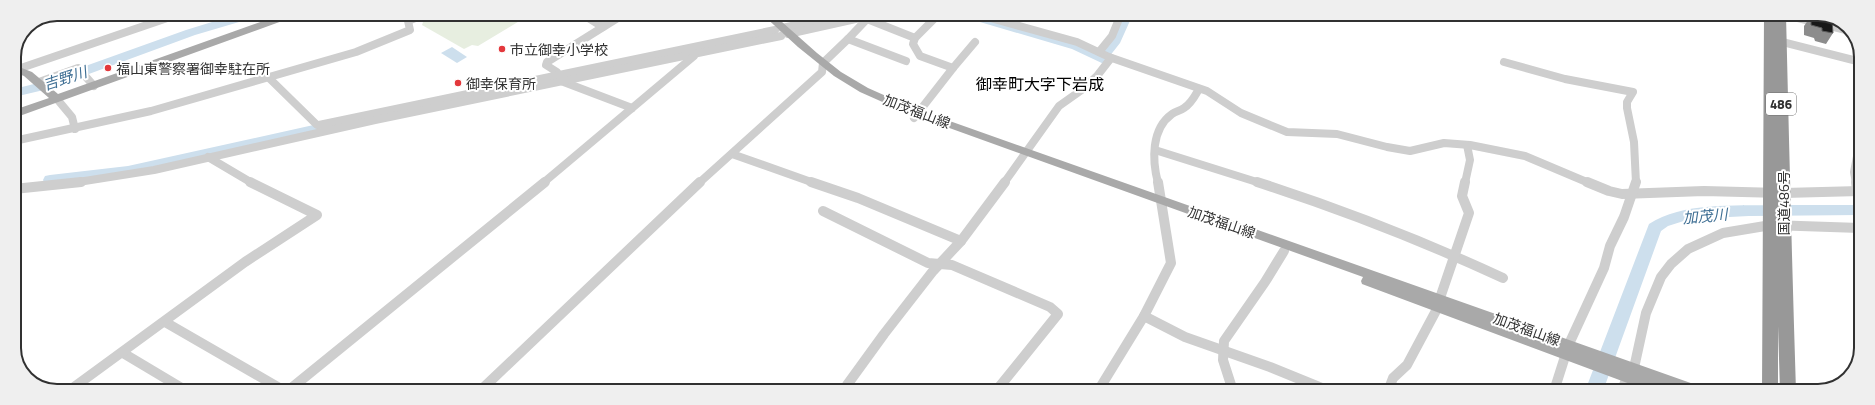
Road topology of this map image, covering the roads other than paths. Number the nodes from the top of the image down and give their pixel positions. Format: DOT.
graph roads {
  1 [pos="157,21"];
  2 [pos="274,21"];
  3 [pos="408,21"];
  4 [pos="593,21"];
  5 [pos="613,21"];
  6 [pos="767,21"];
  7 [pos="773,21"];
  8 [pos="823,21"];
  9 [pos="841,21"];
  10 [pos="864,21"];
  11 [pos="879,21"];
  12 [pos="932,21"];
  13 [pos="1001,21"];
  14 [pos="1118,21"];
  15 [pos="1771,21"];
  16 [pos="1779,21"];
  17 [pos="1810,21"];
  18 [pos="603,27"];
  19 [pos="1839,28"];
  20 [pos="782,32"];
  21 [pos="915,38"];
  22 [pos="848,39"];
  23 [pos="1775,40"];
  24 [pos="975,42"];
  25 [pos="695,53"];
  26 [pos="1105,55"];
  27 [pos="1854,60"];
  28 [pos="906,61"];
  29 [pos="1504,62"];
  30 [pos="21,66"];
  31 [pos="822,67"];
  32 [pos="953,68"];
  33 [pos="21,71"];
  34 [pos="268,77"];
  35 [pos="560,78"];
  36 [pos="42,85"];
  37 [pos="94,86"];
  38 [pos="1200,89"];
  39 [pos="57,99"];
  40 [pos="632,108"];
  41 [pos="21,112"];
  42 [pos="916,115"];
  43 [pos="75,129"];
  44 [pos="21,140"];
  45 [pos="1467,145"];
  46 [pos="1155,150"];
  47 [pos="732,154"];
  48 [pos="1025,155"];
  49 [pos="208,157"];
  50 [pos="21,188"];
  51 [pos="1854,191"];
  52 [pos="1778,193"];
  53 [pos="1633,195"];
  54 [pos="1162,204"];
  55 [pos="823,211"];
  56 [pos="1777,226"];
  57 [pos="1854,228"];
  58 [pos="961,241"];
  59 [pos="1284,251"];
  60 [pos="1455,255"];
  61 [pos="940,265"];
  62 [pos="1503,278"];
  63 [pos="1439,303"];
  64 [pos="1144,316"];
  65 [pos="165,322"];
  66 [pos="1221,350"];
  67 [pos="1571,351"];
  68 [pos="123,353"];
  69 [pos="1628,371"];
  70 [pos="79,384"];
  71 [pos="175,384"];
  72 [pos="273,384"];
  73 [pos="297,384"];
  74 [pos="487,384"];
  75 [pos="847,384"];
  76 [pos="1002,384"];
  77 [pos="1102,384"];
  78 [pos="1230,384"];
  79 [pos="1312,384"];
  80 [pos="1391,384"];
  81 [pos="1557,384"];
  82 [pos="1624,384"];
  83 [pos="1653,384"];
  84 [pos="1673,384"];
  85 [pos="1770,384"];
  86 [pos="1788,384"];
  1 -- 30 [label="street"];
  2 -- 37 [label="main road"];
  3 -- 34 [label="street"];
  4 -- 18 [label="street"];
  5 -- 18 [label="street"];
  6 -- 20 [label="main road, 加茂福山線"];
  7 -- 20 [label="main road, 加茂福山線"];
  8 -- 20 [label="street"];
  9 -- 20 [label="street"];
  10 -- 22 [label="street"];
  11 -- 21 [label="street"];
  12 -- 21 [label="street"];
  13 -- 26 [label="street"];
  14 -- 26 [label="street"];
  15 -- 23 [label="highway, 国道486号 / 486"];
  16 -- 23 [label="highway, 国道486号 / 486"];
  17 -- 19 [label="street"];
  18 -- 35 [label="street"];
  20 -- 25 [label="street"];
  20 -- 31 [label="main road, 加茂福山線"];
  20 -- 35 [label="street"];
  21 -- 32 [label="street"];
  22 -- 28 [label="street"];
  22 -- 31 [label="street"];
  23 -- 27 [label="street"];
  23 -- 52 [label="highway, 国道486号 / 486"];
  24 -- 32 [label="street"];
  25 -- 35 [label="street"];
  25 -- 40 [label="street"];
  26 -- 38 [label="street"];
  26 -- 48 [label="street"];
  29 -- 53 [label="street"];
  31 -- 42 [label="main road, 加茂福山線"];
  31 -- 47 [label="street"];
  32 -- 42 [label="street"];
  33 -- 36 [label="main road"];
  34 -- 35 [label="street"];
  34 -- 43 [label="street"];
  35 -- 40 [label="street"];
  35 -- 49 [label="street"];
  36 -- 37 [label="street"];
  36 -- 39 [label="main road"];
  37 -- 39 [label="main road"];
  38 -- 45 [label="street"];
  38 -- 46 [label="street"];
  39 -- 41 [label="main road"];
  39 -- 43 [label="street"];
  40 -- 73 [label="street"];
  42 -- 48 [label="main road, 加茂福山線"];
  43 -- 44 [label="street"];
  45 -- 53 [label="street"];
  45 -- 60 [label="street"];
  46 -- 54 [label="street"];
  46 -- 60 [label="street"];
  47 -- 58 [label="street"];
  47 -- 74 [label="street"];
  48 -- 54 [label="main road, 加茂福山線"];
  48 -- 58 [label="street"];
  49 -- 50 [label="street"];
  49 -- 65 [label="street"];
  51 -- 52 [label="street"];
  52 -- 53 [label="street"];
  52 -- 56 [label="highway, 国道486号 / 486"];
  53 -- 67 [label="street"];
  54 -- 59 [label="main road, 加茂福山線"];
  54 -- 63 [label="main road, 加茂福山線"];
  54 -- 64 [label="street"];
  55 -- 61 [label="street"];
  56 -- 57 [label="street"];
  56 -- 69 [label="street"];
  56 -- 85 [label="highway, 国道486号 / 486"];
  56 -- 86 [label="highway, 国道486号 / 486"];
  58 -- 61 [label="street"];
  59 -- 63 [label="main road, 加茂福山線"];
  59 -- 66 [label="street"];
  60 -- 62 [label="street"];
  60 -- 63 [label="street"];
  61 -- 75 [label="street"];
  61 -- 76 [label="street"];
  63 -- 67 [label="main road, 加茂福山線"];
  63 -- 80 [label="street"];
  64 -- 66 [label="street"];
  64 -- 77 [label="street"];
  65 -- 68 [label="street"];
  65 -- 72 [label="street"];
  66 -- 78 [label="street"];
  66 -- 79 [label="street"];
  67 -- 69 [label="main road, 加茂福山線"];
  67 -- 81 [label="street"];
  68 -- 70 [label="street"];
  68 -- 71 [label="street"];
  69 -- 82 [label="street"];
  69 -- 83 [label="main road, 加茂福山線"];
  69 -- 84 [label="main road, 加茂福山線"];
}
